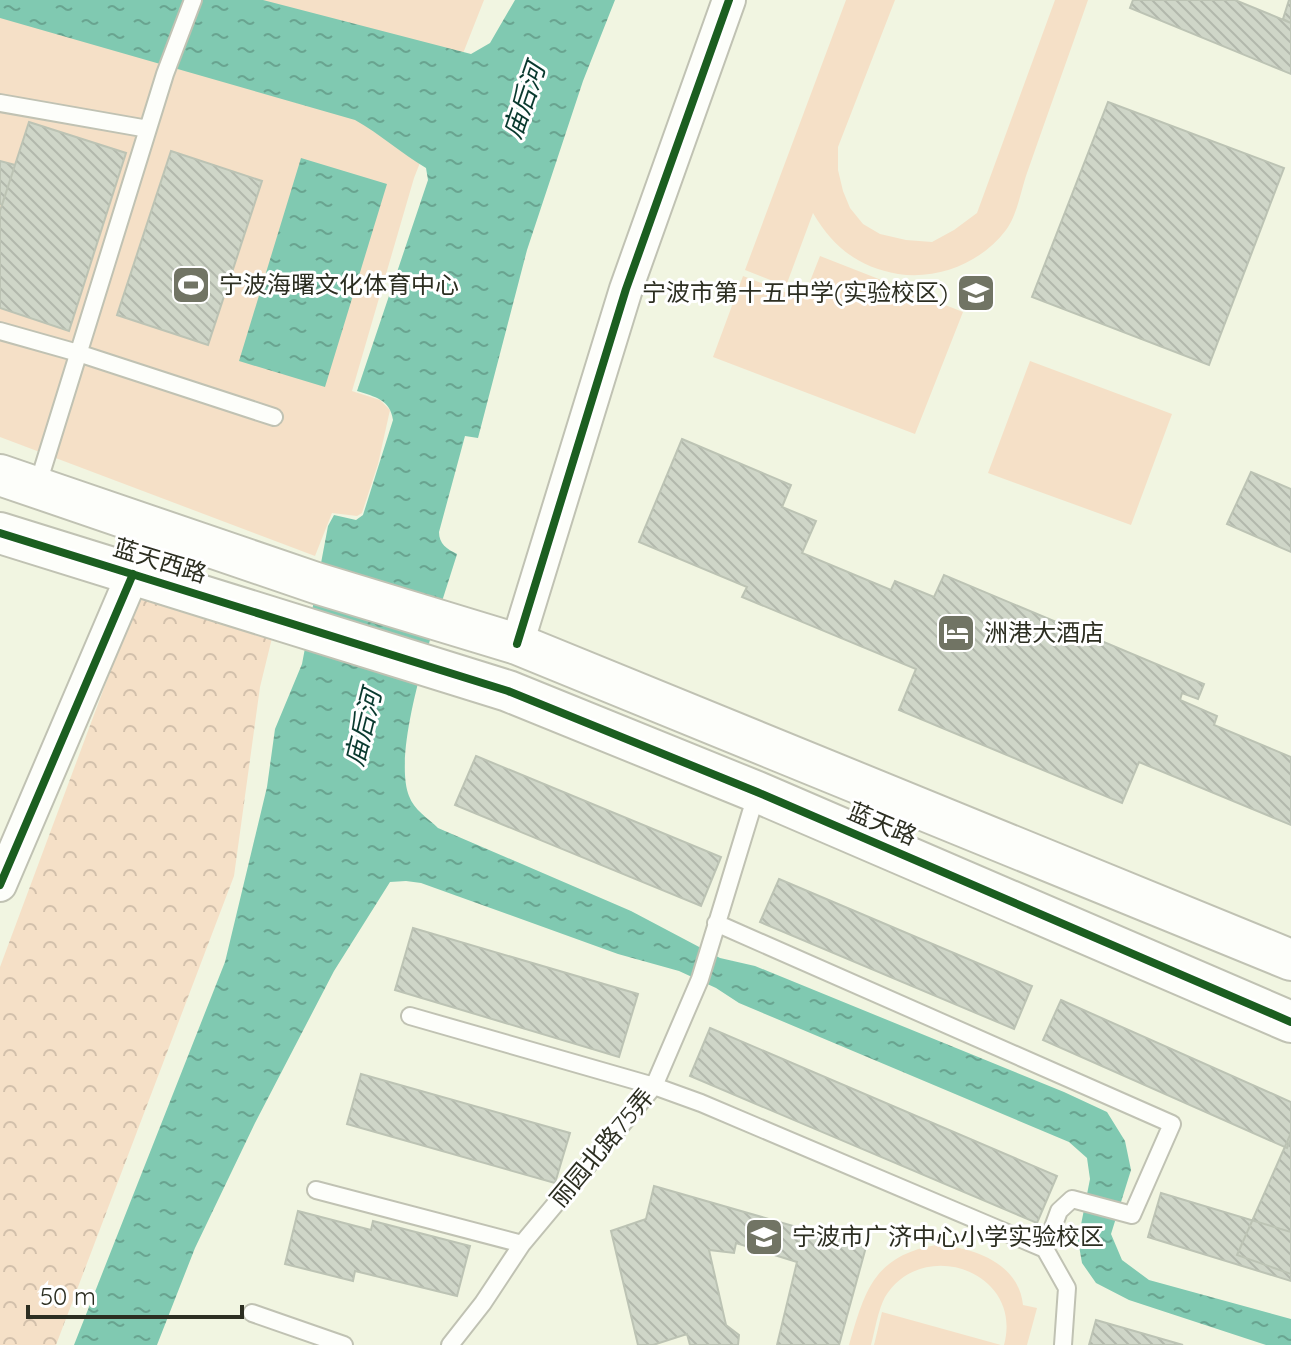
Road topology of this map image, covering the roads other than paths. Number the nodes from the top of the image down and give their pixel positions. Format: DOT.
graph roads {
  1 [pos="193,0"];
  2 [pos="729,0"];
  3 [pos="0,103"];
  4 [pos="148,129"];
  5 [pos="0,331"];
  6 [pos="78,353"];
  7 [pos="274,417"];
  8 [pos="18,481"];
  9 [pos="0,533"];
  10 [pos="133,574"];
  11 [pos="460,628"];
  12 [pos="517,644"];
  13 [pos="452,676"];
  14 [pos="757,792"];
  15 [pos="0,885"];
  16 [pos="716,923"];
  17 [pos="1291,960"];
  18 [pos="410,1016"];
  19 [pos="1291,1022"];
  20 [pos="654,1086"];
  21 [pos="316,1190"];
  22 [pos="522,1244"];
  23 [pos="1045,1249"];
  24 [pos="252,1313"];
  25 [pos="344,1345"];
  26 [pos="450,1345"];
  27 [pos="1063,1345"];
  1 -- 4 [label="lane"];
  2 -- 12 [label="street"];
  3 -- 4 [label="lane"];
  4 -- 6 [label="lane"];
  5 -- 6 [label="lane"];
  6 -- 7 [label="lane"];
  6 -- 8 [label="lane"];
  8 -- 11 [label="street, 蓝天西路"];
  9 -- 10 [label="street, 蓝天西路"];
  10 -- 13 [label="street, 蓝天西路"];
  10 -- 15 [label="street"];
  11 -- 12 [label="street, 蓝天路"];
  12 -- 17 [label="street, 蓝天路"];
  13 -- 14 [label="street, 蓝天路"];
  14 -- 16 [label="lane, 丽园北路75弄"];
  14 -- 19 [label="street, 蓝天路"];
  16 -- 20 [label="lane, 丽园北路75弄"];
  16 -- 23 [label="lane"];
  18 -- 20 [label="lane"];
  20 -- 22 [label="lane, 丽园北路75弄"];
  20 -- 23 [label="lane"];
  21 -- 22 [label="lane"];
  22 -- 26 [label="lane, 丽园北路75弄"];
  23 -- 27 [label="lane"];
  24 -- 25 [label="lane"];
}
